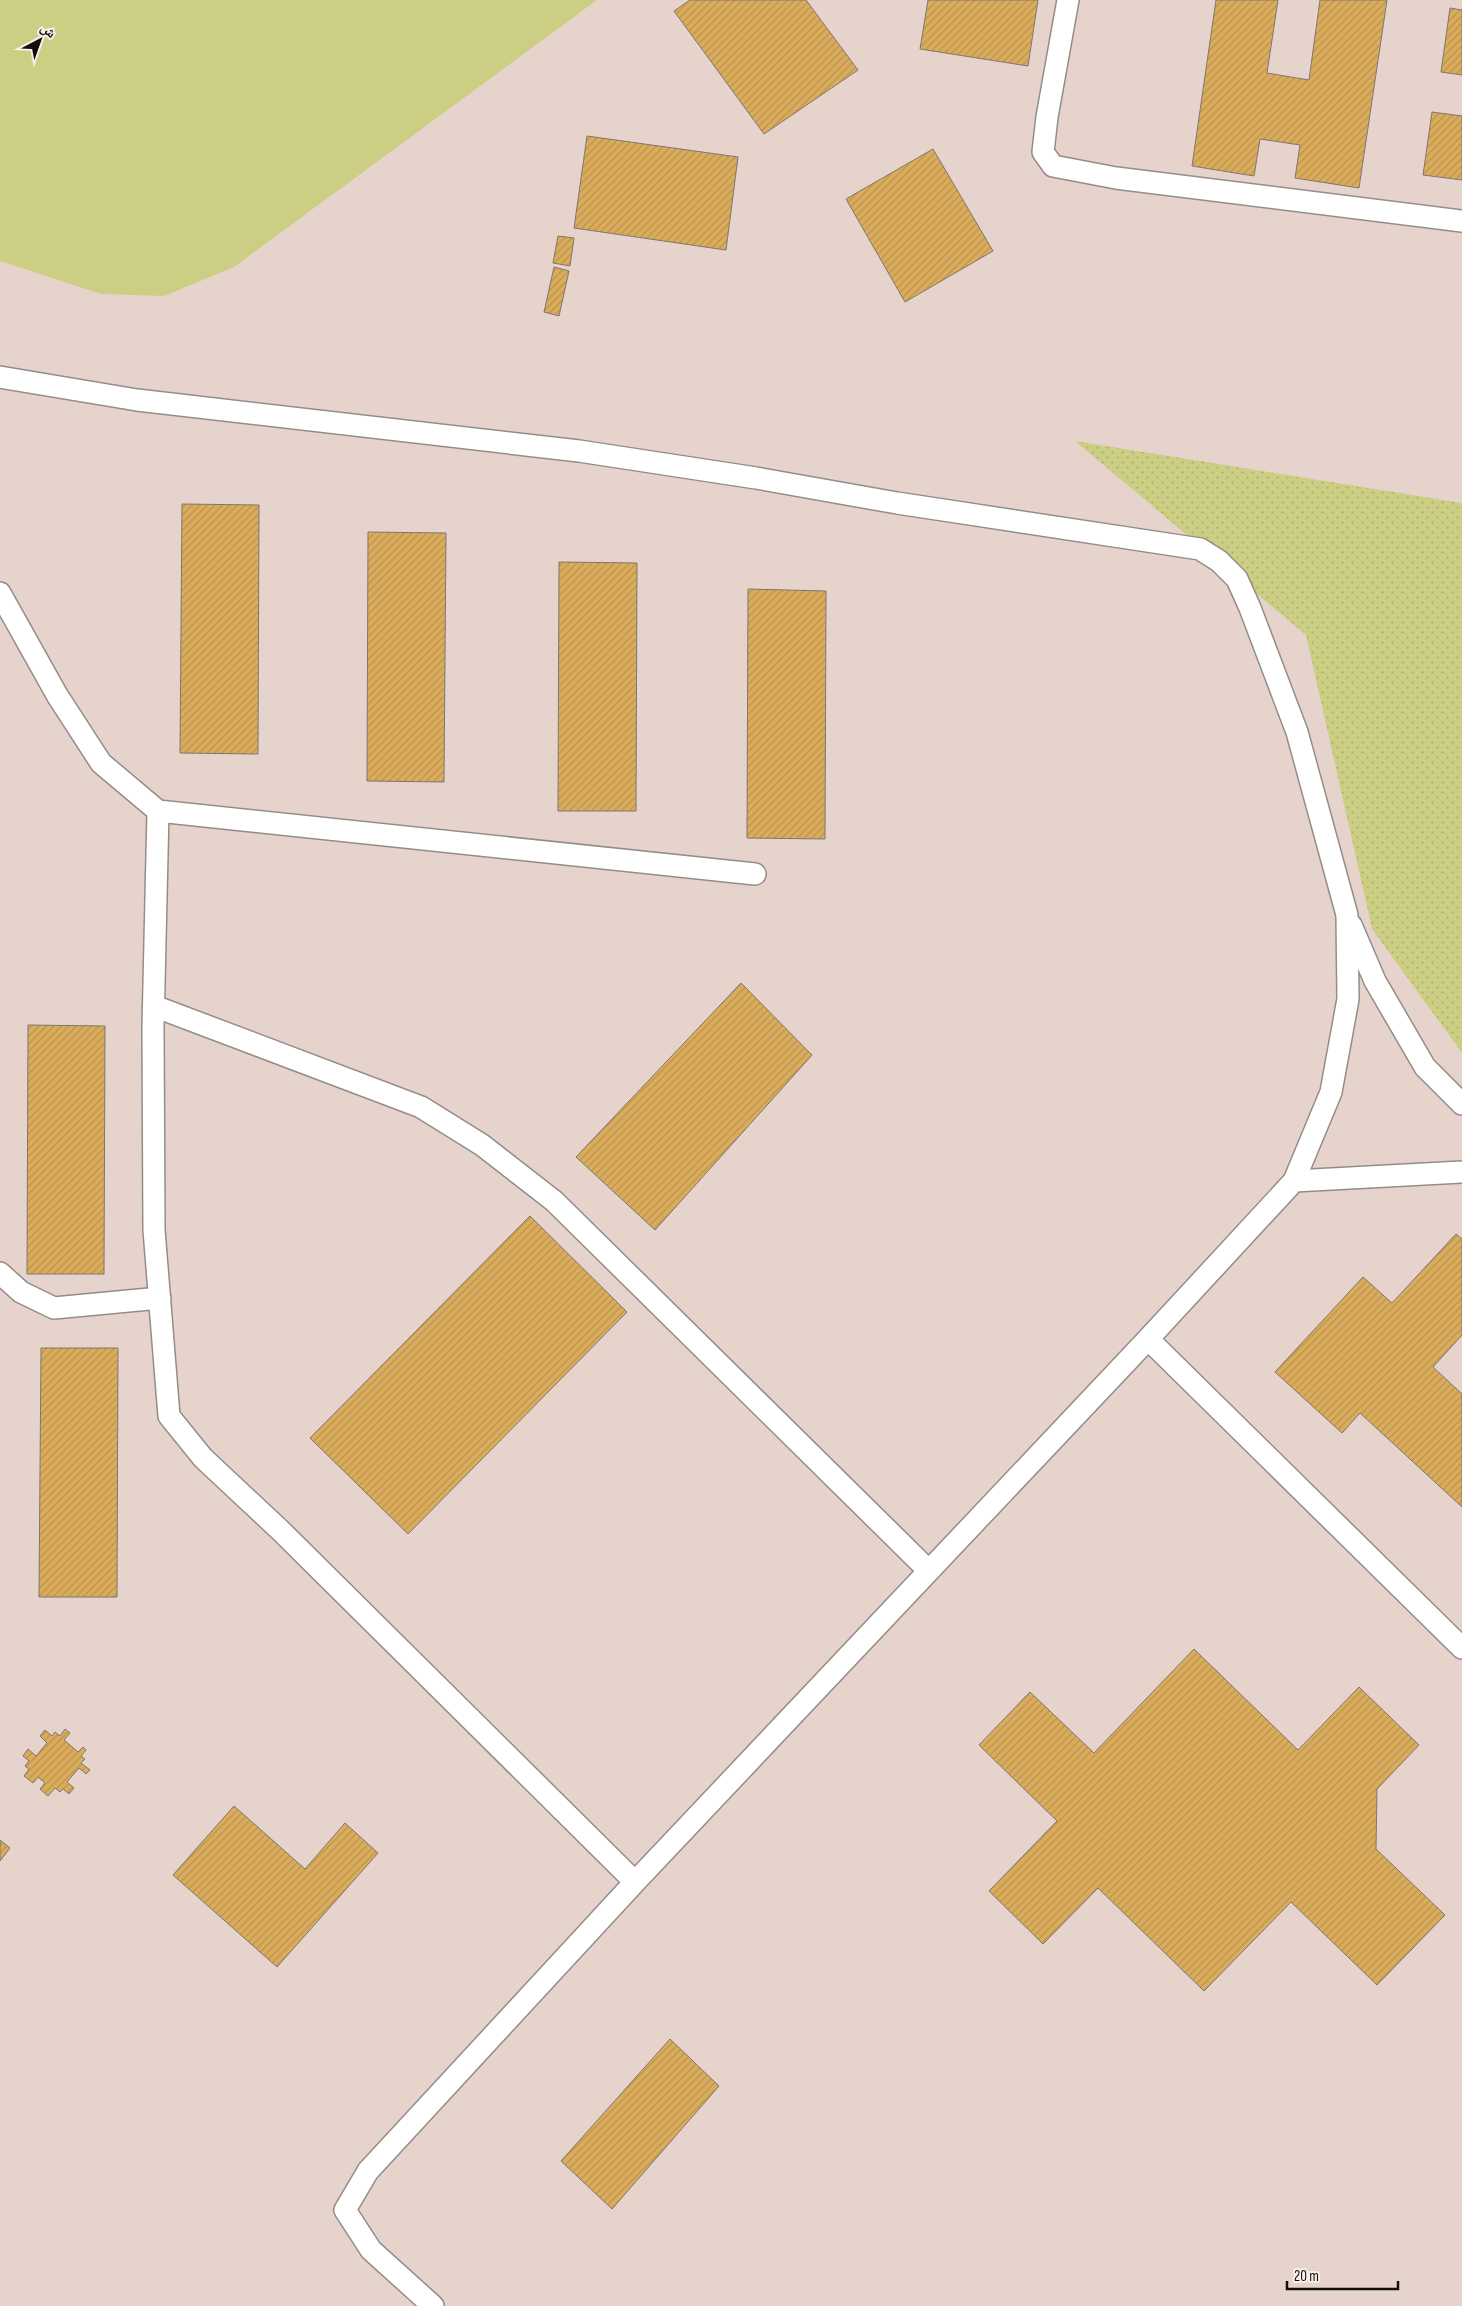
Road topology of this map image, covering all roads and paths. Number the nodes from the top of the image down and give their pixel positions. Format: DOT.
graph roads {
  1 [pos="1068,0"];
  2 [pos="1462,221"];
  3 [pos="0,377"];
  4 [pos="0,593"];
  5 [pos="158,810"];
  6 [pos="755,874"];
  7 [pos="1347,915"];
  8 [pos="154,1006"];
  9 [pos="1462,1104"];
  10 [pos="1462,1172"];
  11 [pos="1294,1181"];
  12 [pos="0,1273"];
  13 [pos="160,1298"];
  14 [pos="1148,1339"];
  15 [pos="928,1570"];
  16 [pos="1462,1648"];
  17 [pos="634,1882"];
  18 [pos="433,2306"];
  1 -- 2 [label="lane"];
  3 -- 7 [label="lane"];
  4 -- 5 [label="lane"];
  5 -- 6 [label="lane"];
  5 -- 8 [label="lane"];
  7 -- 9 [label="lane"];
  7 -- 11 [label="lane"];
  8 -- 13 [label="lane"];
  8 -- 15 [label="lane"];
  10 -- 11 [label="lane"];
  11 -- 14 [label="lane"];
  12 -- 13 [label="lane"];
  13 -- 17 [label="lane"];
  14 -- 15 [label="lane"];
  14 -- 16 [label="lane"];
  15 -- 17 [label="lane"];
  17 -- 18 [label="lane"];
}
